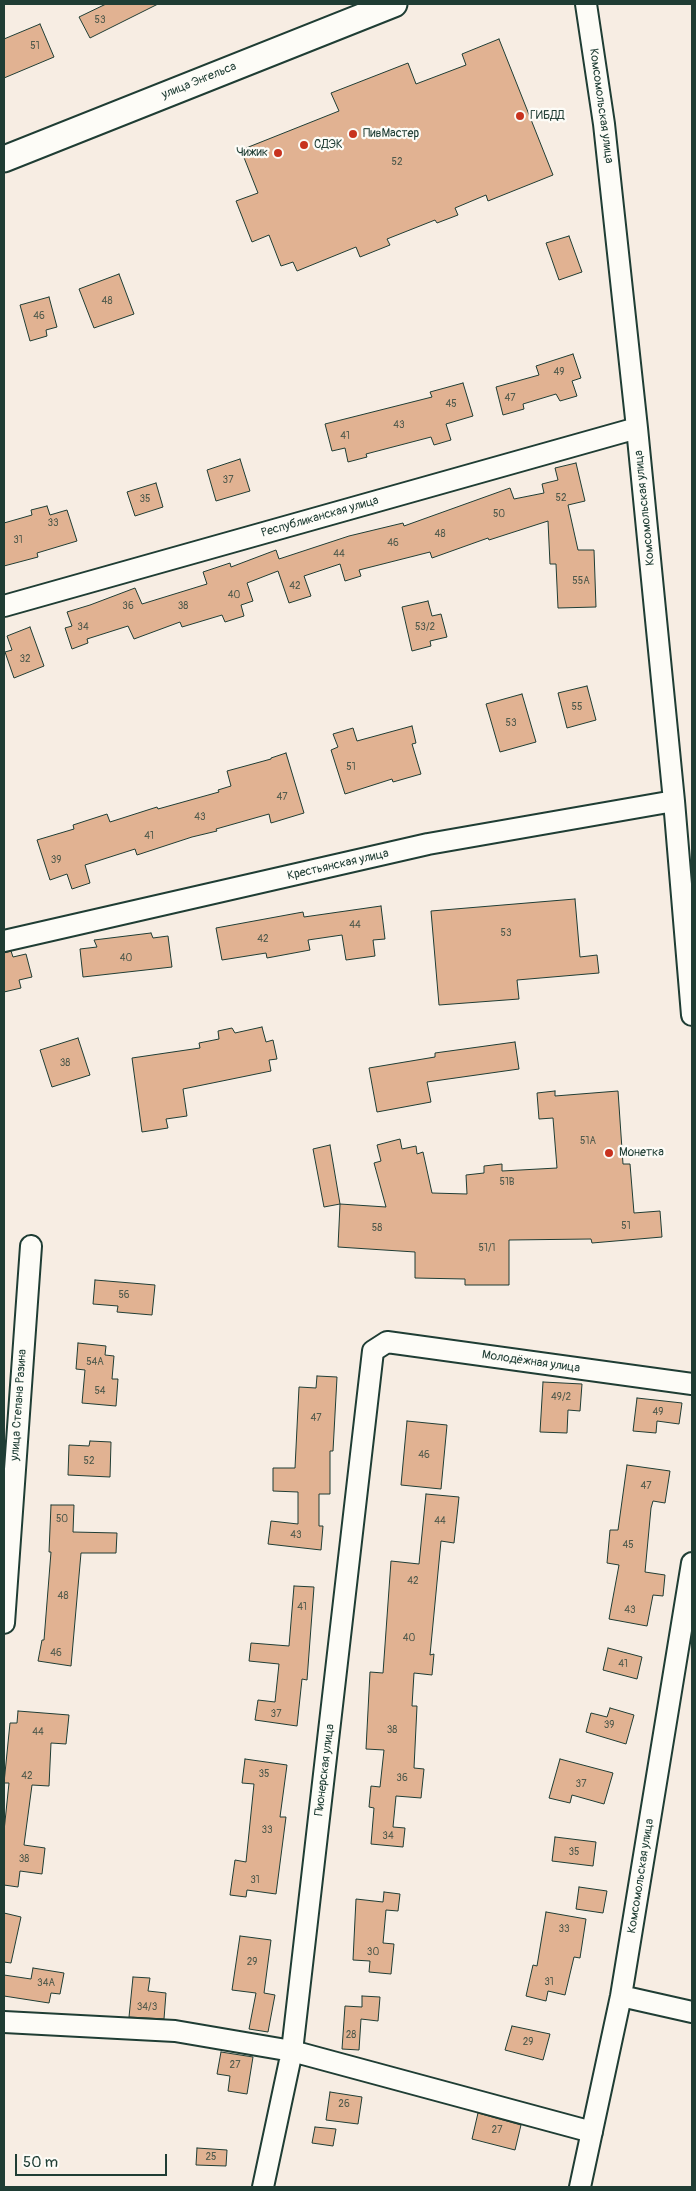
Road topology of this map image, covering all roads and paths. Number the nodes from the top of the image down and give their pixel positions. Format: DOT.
graph roads {
  1 [pos="394,4"];
  2 [pos="586,4"];
  3 [pos="4,159"];
  4 [pos="637,428"];
  5 [pos="4,606"];
  6 [pos="674,801"];
  7 [pos="4,941"];
  8 [pos="692,1015"];
  9 [pos="31,1246"];
  10 [pos="373,1351"];
  11 [pos="692,1384"];
  12 [pos="692,1563"];
  13 [pos="4,1623"];
  14 [pos="621,1996"];
  15 [pos="692,2012"];
  16 [pos="4,2022"];
  17 [pos="292,2051"];
  18 [pos="592,2132"];
  19 [pos="263,2187"];
  20 [pos="580,2187"];
  1 -- 3 [label="street, улица Энгельса"];
  2 -- 4 [label="street, Комсомольская улица"];
  4 -- 5 [label="street, Республиканская улица"];
  4 -- 6 [label="street, Комсомольская улица"];
  6 -- 7 [label="street, Крестьянская улица"];
  6 -- 8 [label="street, Комсомольская улица"];
  9 -- 13 [label="street, улица Степана Разина"];
  10 -- 11 [label="street, Молодёжная улица"];
  10 -- 17 [label="street, Пионерская улица"];
  12 -- 14 [label="street, Комсомольская улица"];
  14 -- 15 [label="street"];
  14 -- 18 [label="street, Комсомольская улица"];
  16 -- 17 [label="street"];
  17 -- 18 [label="street"];
  17 -- 19 [label="street, Пионерская улица"];
  18 -- 20 [label="street, Комсомольская улица"];
}
